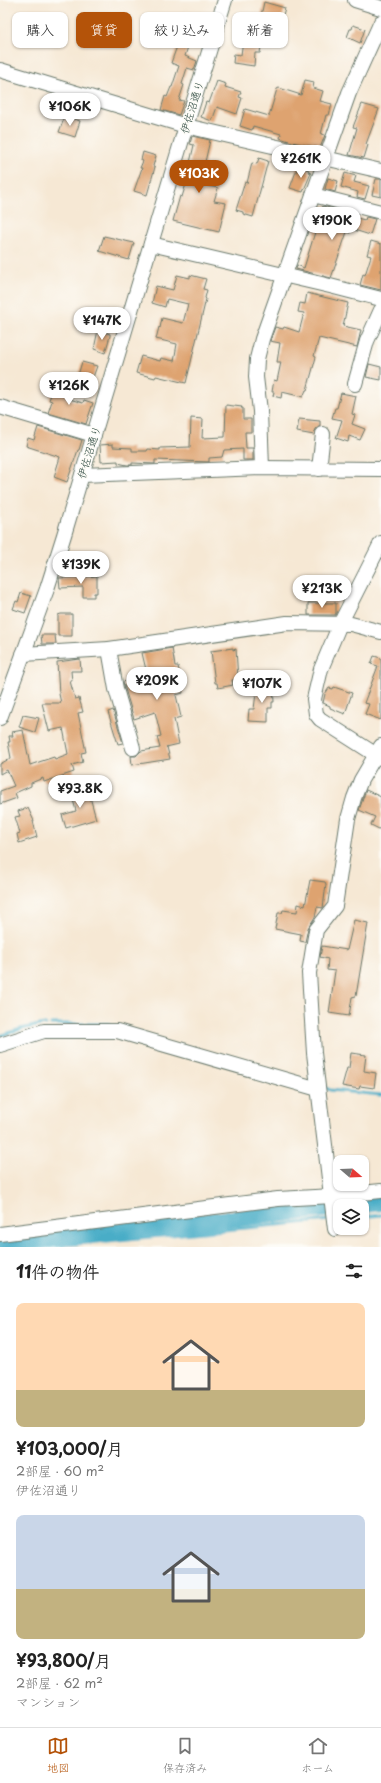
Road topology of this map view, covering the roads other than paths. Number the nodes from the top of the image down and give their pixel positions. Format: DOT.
graph roads {
  1 [pos="225,0"];
  2 [pos="355,0"];
  3 [pos="381,8"];
  4 [pos="381,22"];
  5 [pos="0,70"];
  6 [pos="186,126"];
  7 [pos="326,158"];
  8 [pos="381,172"];
  9 [pos="313,195"];
  10 [pos="381,212"];
  11 [pos="151,244"];
  12 [pos="285,276"];
  13 [pos="381,299"];
  14 [pos="381,310"];
  15 [pos="355,384"];
  16 [pos="0,407"];
  17 [pos="323,434"];
  18 [pos="94,435"];
  19 [pos="262,468"];
  20 [pos="319,469"];
  21 [pos="381,469"];
  22 [pos="82,475"];
  23 [pos="381,543"];
  24 [pos="340,624"];
  25 [pos="381,632"];
  26 [pos="109,649"];
  27 [pos="23,654"];
  28 [pos="0,718"];
  29 [pos="133,748"];
  30 [pos="379,753"];
  31 [pos="0,1045"];
  32 [pos="318,1089"];
  33 [pos="381,1191"];
  34 [pos="332,1196"];
  35 [pos="333,1207"];
  36 [pos="0,1234"];
  1 -- 6 [label="street, 伊佐沼通り"];
  2 -- 3 [label="street"];
  4 -- 7 [label="street"];
  5 -- 6 [label="street"];
  6 -- 7 [label="street"];
  6 -- 11 [label="street, 伊佐沼通り"];
  7 -- 8 [label="street"];
  7 -- 9 [label="street"];
  9 -- 10 [label="street"];
  9 -- 12 [label="street"];
  11 -- 12 [label="street"];
  11 -- 18 [label="street, 伊佐沼通り"];
  12 -- 13 [label="street"];
  12 -- 19 [label="street"];
  14 -- 15 [label="street"];
  16 -- 18 [label="street"];
  17 -- 20 [label="street"];
  18 -- 22 [label="street, 伊佐沼通り"];
  19 -- 20 [label="street"];
  19 -- 22 [label="street"];
  20 -- 21 [label="street"];
  22 -- 27 [label="street, 伊佐沼通り"];
  23 -- 24 [label="street"];
  24 -- 25 [label="street"];
  24 -- 26 [label="street"];
  24 -- 30 [label="street"];
  26 -- 27 [label="street"];
  26 -- 29 [label="street"];
  27 -- 28 [label="street, 伊佐沼通り"];
  30 -- 32 [label="street"];
  31 -- 32 [label="street"];
  32 -- 34 [label="street"];
  33 -- 34 [label="street"];
  34 -- 35 [label="street"];
  34 -- 36 [label="street"];
}
